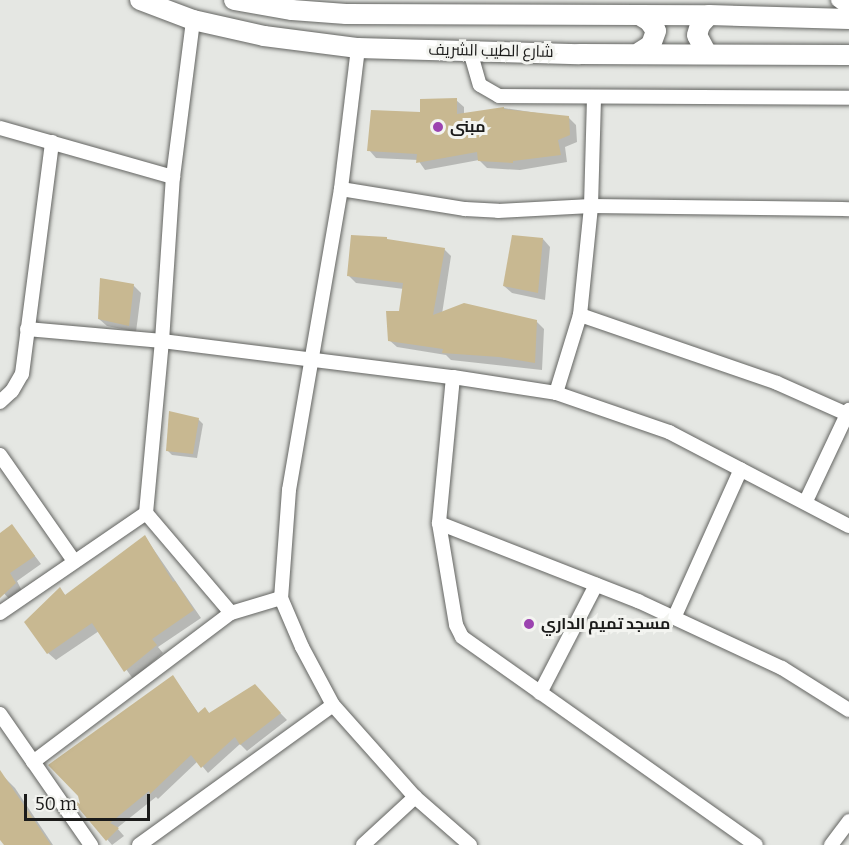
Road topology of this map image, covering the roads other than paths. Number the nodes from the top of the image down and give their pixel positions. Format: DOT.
graph roads {
  1 [pos="140,0"];
  2 [pos="234,0"];
  3 [pos="838,0"];
  4 [pos="466,8"];
  5 [pos="849,8"];
  6 [pos="639,15"];
  7 [pos="709,15"];
  8 [pos="849,19"];
  9 [pos="193,20"];
  10 [pos="358,48"];
  11 [pos="470,51"];
  12 [pos="640,52"];
  13 [pos="707,54"];
  14 [pos="849,55"];
  15 [pos="594,97"];
  16 [pos="849,98"];
  17 [pos="0,129"];
  18 [pos="52,142"];
  19 [pos="173,177"];
  20 [pos="341,189"];
  21 [pos="591,206"];
  22 [pos="849,209"];
  23 [pos="580,315"];
  24 [pos="27,329"];
  25 [pos="162,341"];
  26 [pos="309,360"];
  27 [pos="453,377"];
  28 [pos="556,393"];
  29 [pos="0,402"];
  30 [pos="848,412"];
  31 [pos="0,455"];
  32 [pos="741,469"];
  33 [pos="806,501"];
  34 [pos="146,513"];
  35 [pos="439,523"];
  36 [pos="849,526"];
  37 [pos="74,561"];
  38 [pos="596,585"];
  39 [pos="281,598"];
  40 [pos="0,613"];
  41 [pos="231,614"];
  42 [pos="674,618"];
  43 [pos="540,693"];
  44 [pos="333,705"];
  45 [pos="849,710"];
  46 [pos="0,714"];
  47 [pos="33,762"];
  48 [pos="415,797"];
  49 [pos="849,821"];
  50 [pos="91,845"];
  51 [pos="139,845"];
  52 [pos="363,845"];
  53 [pos="470,845"];
  54 [pos="756,845"];
  55 [pos="831,845"];
  1 -- 9 [label="main road, شارع الطيب الشريف"];
  2 -- 4 [label="main road"];
  3 -- 5 [label="street"];
  4 -- 6 [label="main road"];
  6 -- 7 [label="main road"];
  6 -- 12 [label="main road"];
  7 -- 8 [label="main road"];
  7 -- 13 [label="main road"];
  9 -- 10 [label="main road, شارع الطيب الشريف"];
  9 -- 19 [label="street"];
  10 -- 11 [label="main road, شارع الطيب الشريف"];
  10 -- 20 [label="street"];
  11 -- 12 [label="main road, شارع الطيب الشريف"];
  11 -- 15 [label="street"];
  12 -- 13 [label="main road, شارع الطيب الشريف"];
  13 -- 14 [label="main road, شارع الطيب الشريف"];
  15 -- 16 [label="street"];
  15 -- 21 [label="street"];
  17 -- 18 [label="street"];
  18 -- 19 [label="street"];
  18 -- 24 [label="street"];
  19 -- 25 [label="street"];
  20 -- 21 [label="street"];
  20 -- 26 [label="street"];
  21 -- 22 [label="street"];
  21 -- 23 [label="street"];
  23 -- 28 [label="street"];
  23 -- 30 [label="street"];
  24 -- 25 [label="street"];
  24 -- 29 [label="street"];
  25 -- 26 [label="street"];
  25 -- 34 [label="street"];
  26 -- 27 [label="street"];
  26 -- 39 [label="street"];
  27 -- 28 [label="street"];
  27 -- 35 [label="street"];
  28 -- 32 [label="street"];
  30 -- 33 [label="street"];
  31 -- 37 [label="street"];
  32 -- 33 [label="street"];
  32 -- 42 [label="street"];
  33 -- 36 [label="street"];
  34 -- 37 [label="street"];
  34 -- 41 [label="street"];
  35 -- 38 [label="street"];
  35 -- 43 [label="street"];
  37 -- 40 [label="street"];
  38 -- 42 [label="street"];
  38 -- 43 [label="street"];
  39 -- 41 [label="street"];
  39 -- 44 [label="street"];
  41 -- 47 [label="street"];
  42 -- 45 [label="street"];
  43 -- 54 [label="street"];
  44 -- 48 [label="street"];
  44 -- 51 [label="street"];
  46 -- 47 [label="street"];
  47 -- 50 [label="street"];
  48 -- 52 [label="street"];
  48 -- 53 [label="street"];
  49 -- 55 [label="street"];
}
